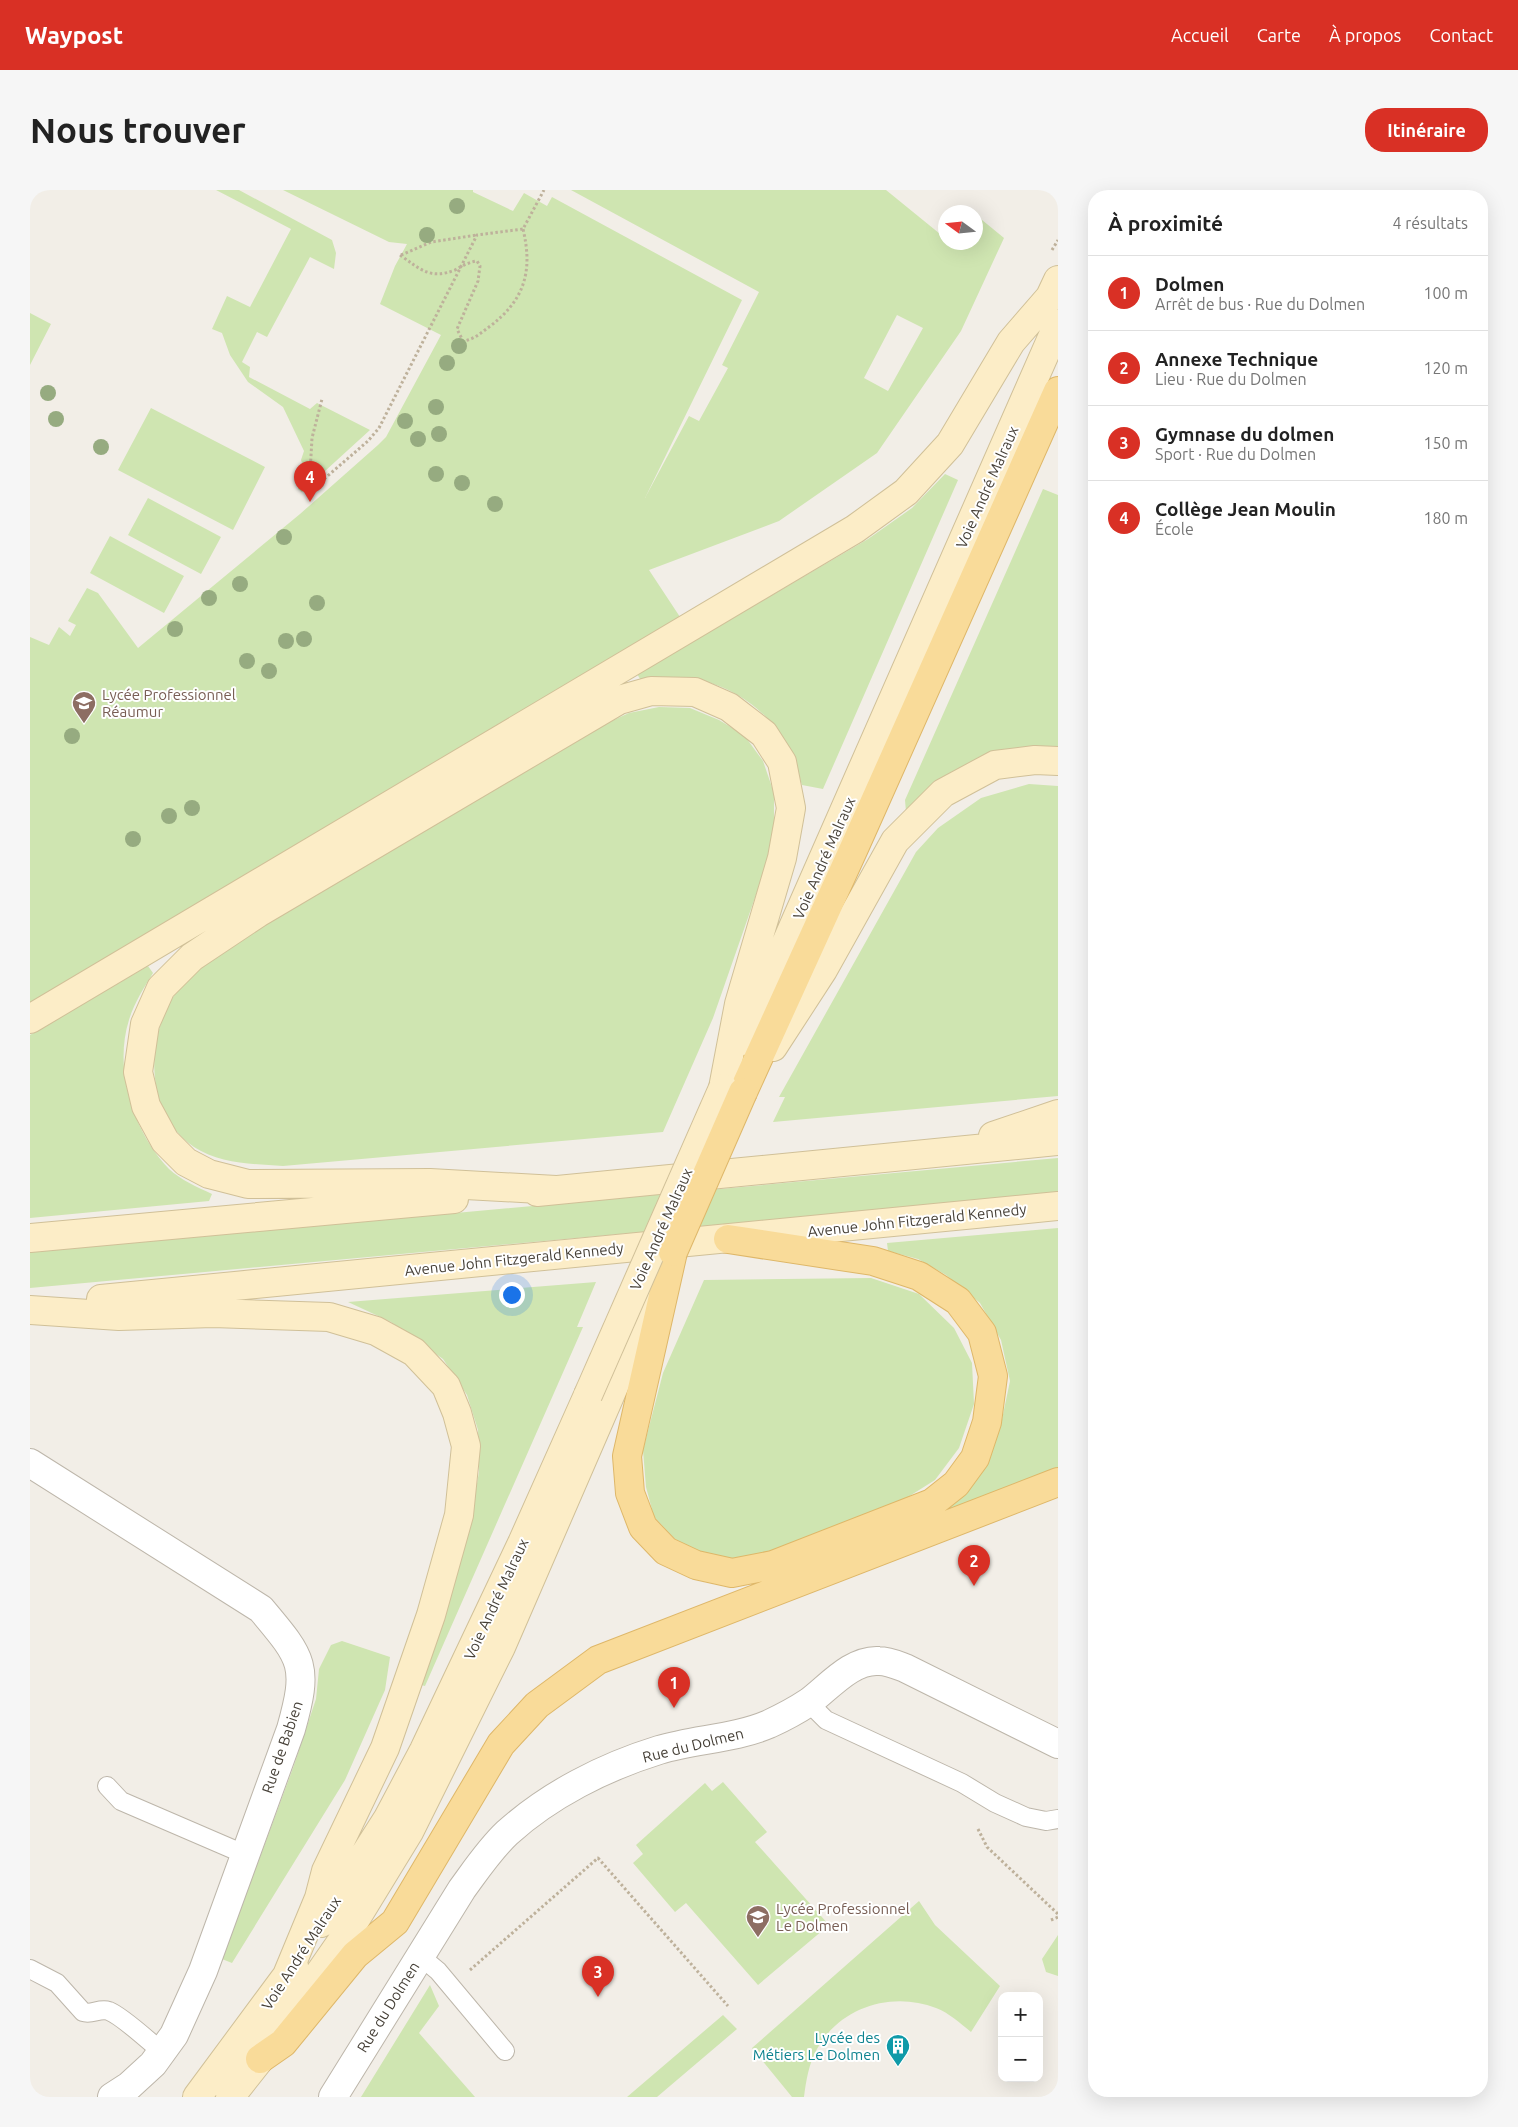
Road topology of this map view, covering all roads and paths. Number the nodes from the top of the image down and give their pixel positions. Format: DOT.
graph roads {
  1 [pos="544,190"];
  2 [pos="523,229"];
  3 [pos="477,235"];
  4 [pos="460,267"];
  5 [pos="1058,280"];
  6 [pos="1058,324"];
  7 [pos="1058,391"];
  8 [pos="322,399"];
  9 [pos="1058,761"];
  10 [pos="30,1019"];
  11 [pos="733,1090"];
  12 [pos="1058,1114"];
  13 [pos="1058,1141"];
  14 [pos="948,1151"];
  15 [pos="556,1190"];
  16 [pos="1058,1206"];
  17 [pos="30,1238"];
  18 [pos="728,1238"];
  19 [pos="673,1252"];
  20 [pos="30,1304"];
  21 [pos="30,1310"];
  22 [pos="598,1399"];
  23 [pos="30,1463"];
  24 [pos="1058,1482"];
  25 [pos="808,1702"];
  26 [pos="1058,1744"];
  27 [pos="107,1786"];
  28 [pos="1058,1819"];
  29 [pos="978,1829"];
  30 [pos="244,1854"];
  31 [pos="1058,1915"];
  32 [pos="1052,1920"];
  33 [pos="420,1956"];
  34 [pos="30,1969"];
  35 [pos="285,1980"];
  36 [pos="455,1990"];
  37 [pos="728,2006"];
  38 [pos="505,2051"];
  39 [pos="162,2052"];
  40 [pos="260,2060"];
  41 [pos="112,2097"];
  42 [pos="197,2097"];
  43 [pos="230,2097"];
  44 [pos="333,2097"];
  1 -- 2 [label="path"];
  2 -- 3 [label="path"];
  2 -- 4 [label="path"];
  3 -- 4 [label="path"];
  3 -- 4 [label="path"];
  4 -- 8 [label="path"];
  5 -- 10 [label="main road"];
  6 -- 11 [label="main road, Voie André Malraux"];
  7 -- 11 [label="main road, Voie André Malraux"];
  9 -- 11 [label="main road"];
  11 -- 15 [label="main road"];
  11 -- 19 [label="main road, Voie André Malraux, bridge"];
  11 -- 22 [label="main road, Voie André Malraux, bridge"];
  12 -- 14 [label="main road"];
  13 -- 14 [label="main road"];
  14 -- 15 [label="main road"];
  15 -- 17 [label="main road"];
  16 -- 18 [label="main road, Avenue John Fitzgerald Kennedy"];
  18 -- 19 [label="main road"];
  18 -- 20 [label="main road, Avenue John Fitzgerald Kennedy"];
  19 -- 22 [label="main road, Voie André Malraux"];
  21 -- 35 [label="main road"];
  22 -- 35 [label="main road, Voie André Malraux"];
  22 -- 40 [label="main road, Voie André Malraux"];
  23 -- 30 [label="street, Rue de Babien"];
  24 -- 40 [label="main road"];
  25 -- 26 [label="street, Rue du Dolmen"];
  25 -- 28 [label="lane"];
  25 -- 33 [label="street, Rue du Dolmen"];
  27 -- 30 [label="lane"];
  29 -- 31 [label="path"];
  30 -- 39 [label="street, Rue de Babien"];
  31 -- 32 [label="path"];
  33 -- 36 [label="lane"];
  33 -- 44 [label="street, Rue du Dolmen"];
  34 -- 39 [label="lane"];
  35 -- 42 [label="main road, Voie André Malraux"];
  36 -- 37 [label="path"];
  36 -- 38 [label="lane"];
  39 -- 41 [label="street, Rue de Babien"];
  40 -- 43 [label="main road, Voie André Malraux"];
}
